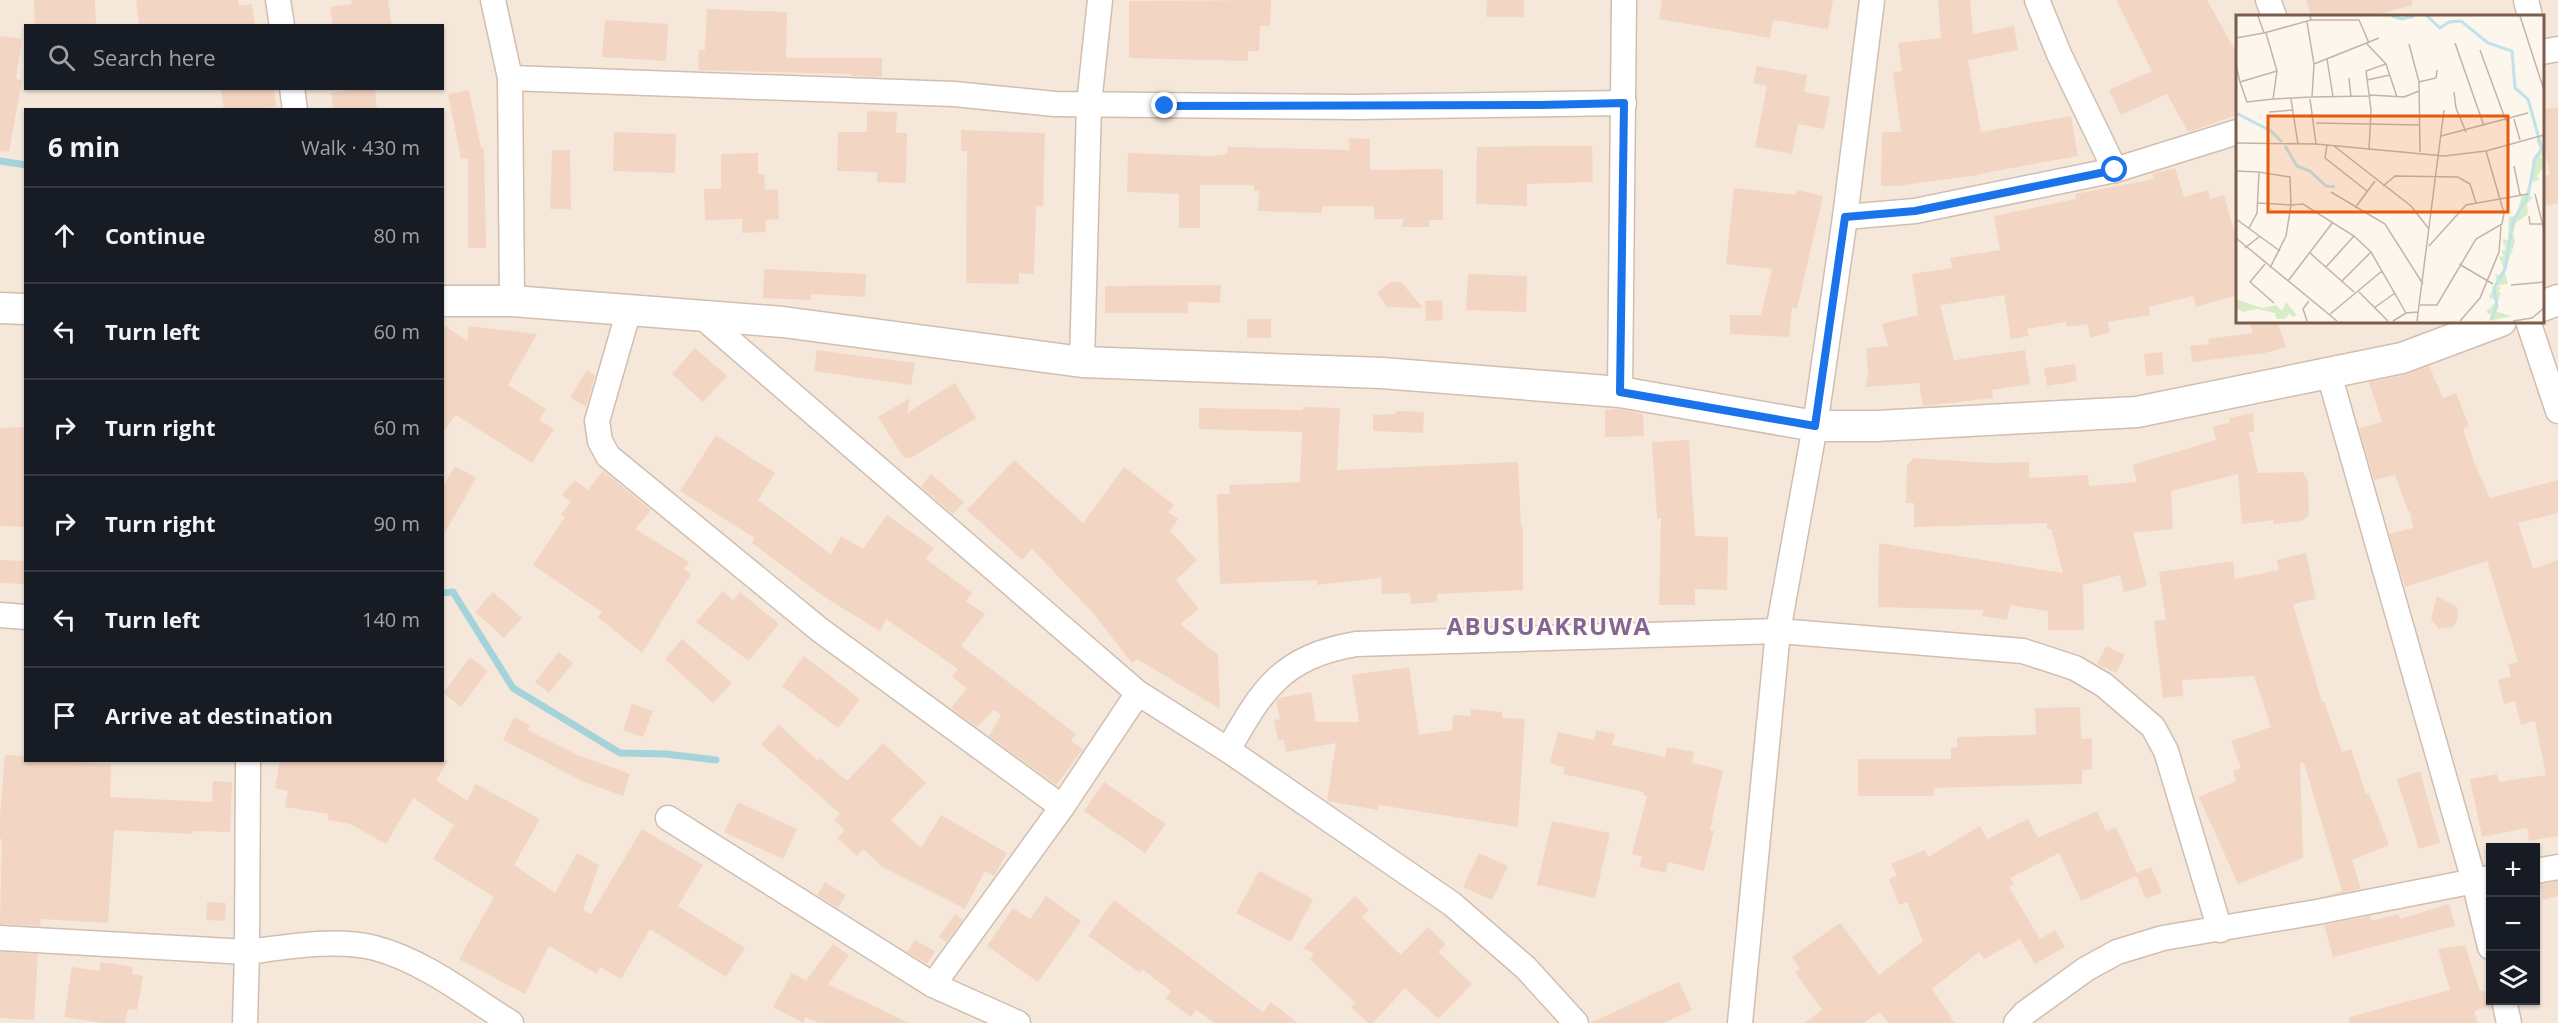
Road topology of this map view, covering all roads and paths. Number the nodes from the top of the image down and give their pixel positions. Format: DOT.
graph roads {
  1 [pos="278,0"];
  2 [pos="493,0"];
  3 [pos="1100,0"];
  4 [pos="1624,0"];
  5 [pos="1872,0"];
  6 [pos="2037,0"];
  7 [pos="2268,0"];
  8 [pos="2526,0"];
  9 [pos="2274,15"];
  10 [pos="2530,15"];
  11 [pos="282,24"];
  12 [pos="2558,48"];
  13 [pos="2543,52"];
  14 [pos="510,78"];
  15 [pos="292,90"];
  16 [pos="1624,103"];
  17 [pos="1089,104"];
  18 [pos="295,108"];
  19 [pos="2236,132"];
  20 [pos="2115,170"];
  21 [pos="1845,217"];
  22 [pos="2558,300"];
  23 [pos="512,301"];
  24 [pos="444,302"];
  25 [pos="2543,305"];
  26 [pos="0,308"];
  27 [pos="24,309"];
  28 [pos="629,310"];
  29 [pos="700,315"];
  30 [pos="2498,322"];
  31 [pos="2528,322"];
  32 [pos="1082,362"];
  33 [pos="2329,374"];
  34 [pos="1620,392"];
  35 [pos="2558,411"];
  36 [pos="1815,426"];
  37 [pos="0,615"];
  38 [pos="24,617"];
  39 [pos="1778,631"];
  40 [pos="1138,693"];
  41 [pos="1228,750"];
  42 [pos="248,762"];
  43 [pos="1062,807"];
  44 [pos="668,818"];
  45 [pos="2558,867"];
  46 [pos="2540,870"];
  47 [pos="2482,879"];
  48 [pos="2486,913"];
  49 [pos="2220,930"];
  50 [pos="0,938"];
  51 [pos="247,952"];
  52 [pos="933,985"];
  53 [pos="2505,1005"];
  54 [pos="245,1023"];
  55 [pos="511,1023"];
  56 [pos="1018,1023"];
  57 [pos="1576,1023"];
  58 [pos="1740,1023"];
  59 [pos="2016,1023"];
  60 [pos="2509,1023"];
  1 -- 11 [label="street"];
  2 -- 14 [label="street"];
  3 -- 17 [label="street"];
  4 -- 16 [label="street"];
  5 -- 21 [label="street"];
  6 -- 20 [label="street"];
  7 -- 9 [label="street"];
  8 -- 10 [label="street"];
  12 -- 13 [label="street"];
  14 -- 17 [label="street"];
  14 -- 23 [label="street"];
  15 -- 18 [label="street"];
  16 -- 17 [label="street"];
  16 -- 34 [label="street"];
  17 -- 32 [label="street"];
  19 -- 20 [label="street"];
  20 -- 21 [label="street"];
  21 -- 36 [label="street"];
  22 -- 25 [label="street"];
  23 -- 24 [label="street"];
  23 -- 28 [label="street"];
  26 -- 27 [label="street"];
  28 -- 29 [label="street"];
  28 -- 43 [label="street"];
  29 -- 32 [label="street"];
  29 -- 40 [label="street"];
  30 -- 33 [label="street"];
  31 -- 35 [label="street"];
  32 -- 34 [label="street"];
  33 -- 36 [label="street"];
  33 -- 47 [label="street"];
  34 -- 36 [label="street"];
  36 -- 39 [label="street"];
  37 -- 38 [label="street"];
  39 -- 41 [label="street"];
  39 -- 49 [label="street"];
  39 -- 58 [label="street"];
  40 -- 41 [label="street"];
  40 -- 43 [label="street"];
  41 -- 57 [label="street"];
  42 -- 51 [label="street"];
  43 -- 52 [label="street"];
  44 -- 52 [label="street"];
  45 -- 46 [label="street"];
  47 -- 48 [label="street"];
  47 -- 49 [label="street"];
  49 -- 59 [label="street"];
  50 -- 51 [label="street"];
  51 -- 54 [label="street"];
  51 -- 55 [label="street"];
  52 -- 56 [label="street"];
  53 -- 60 [label="street"];
}
